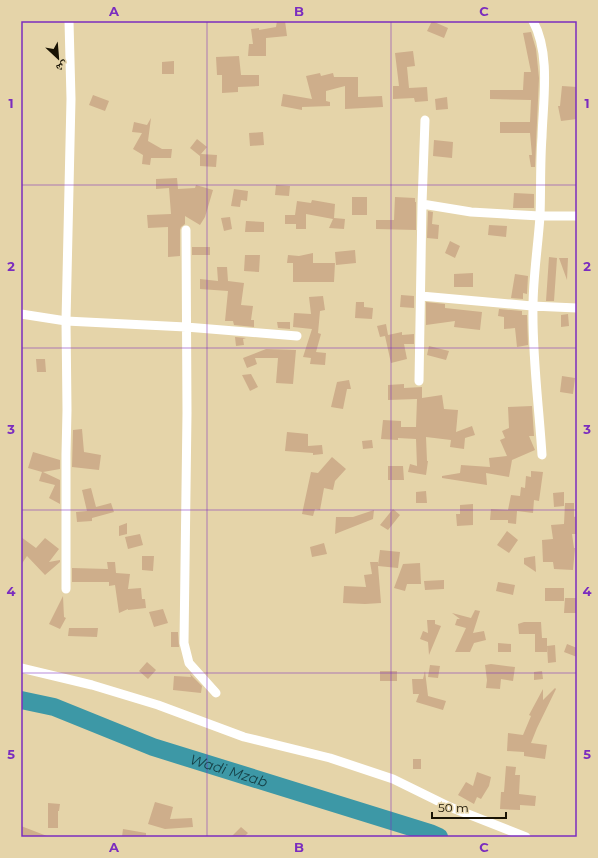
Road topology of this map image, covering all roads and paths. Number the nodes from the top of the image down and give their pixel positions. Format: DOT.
graph roads {
  1 [pos="69,21"];
  2 [pos="533,21"];
  3 [pos="425,120"];
  4 [pos="422,204"];
  5 [pos="540,216"];
  6 [pos="577,216"];
  7 [pos="186,230"];
  8 [pos="421,296"];
  9 [pos="532,306"];
  10 [pos="577,308"];
  11 [pos="21,314"];
  12 [pos="66,321"];
  13 [pos="186,327"];
  14 [pos="297,336"];
  15 [pos="419,381"];
  16 [pos="542,455"];
  17 [pos="66,589"];
  18 [pos="21,668"];
  19 [pos="216,694"];
  20 [pos="526,837"];
  1 -- 12 [label="street"];
  2 -- 5 [label="street"];
  3 -- 4 [label="street"];
  4 -- 5 [label="street"];
  4 -- 8 [label="street"];
  5 -- 6 [label="street"];
  5 -- 9 [label="street"];
  7 -- 13 [label="street"];
  8 -- 9 [label="street"];
  8 -- 15 [label="street"];
  9 -- 10 [label="street"];
  9 -- 16 [label="street"];
  11 -- 12 [label="street"];
  12 -- 13 [label="street"];
  12 -- 17 [label="street"];
  13 -- 14 [label="street"];
  13 -- 19 [label="street"];
  18 -- 20 [label="street"];
}
